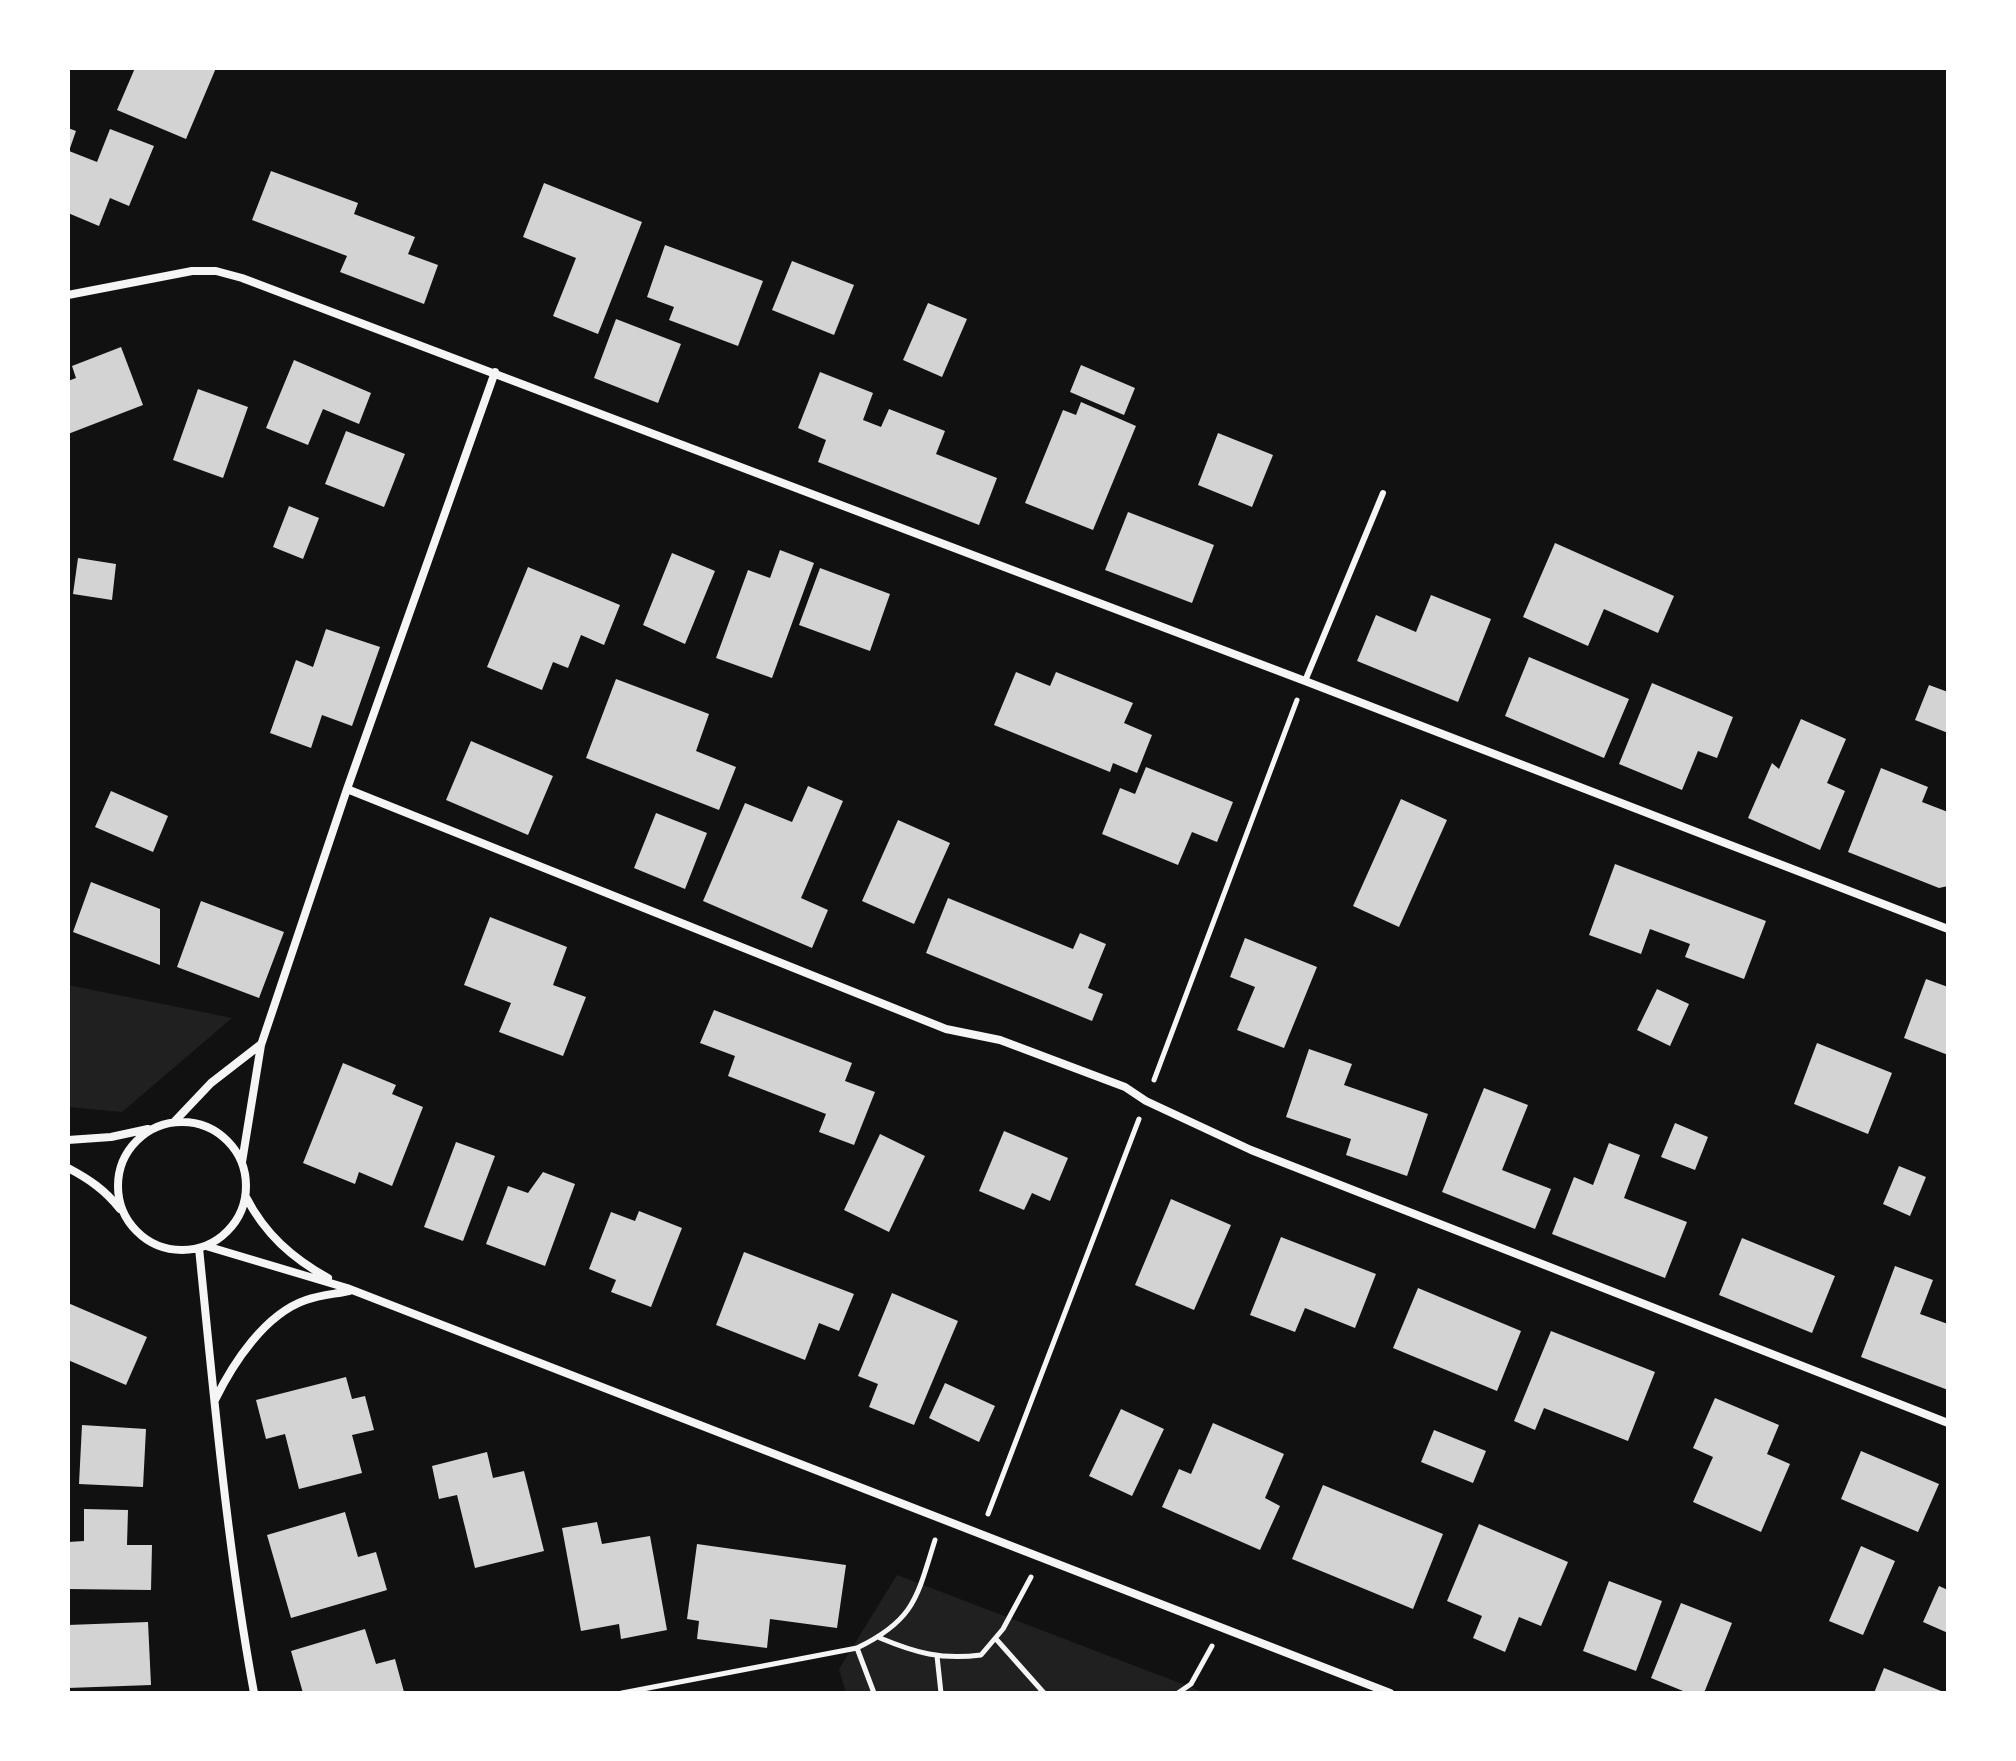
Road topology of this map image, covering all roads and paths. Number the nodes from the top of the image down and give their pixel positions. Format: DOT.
graph roads {
  1 [pos="68,295"];
  2 [pos="495,372"];
  3 [pos="1383,493"];
  4 [pos="1305,681"];
  5 [pos="347,789"];
  6 [pos="1948,929"];
  7 [pos="261,1045"];
  8 [pos="174,1122"];
  9 [pos="153,1128"];
  10 [pos="68,1140"];
  11 [pos="242,1162"];
  12 [pos="68,1168"];
  13 [pos="246,1197"];
  14 [pos="124,1214"];
  15 [pos="202,1247"];
  16 [pos="349,1289"];
  17 [pos="214,1400"];
  18 [pos="1948,1423"];
  19 [pos="942,1520"];
  20 [pos="1041,1558"];
  21 [pos="1222,1627"];
  22 [pos="879,1637"];
  23 [pos="996,1639"];
  24 [pos="857,1648"];
  25 [pos="937,1656"];
  26 [pos="254,1693"];
  27 [pos="622,1693"];
  28 [pos="874,1693"];
  29 [pos="941,1693"];
  30 [pos="1044,1693"];
  31 [pos="1178,1693"];
  32 [pos="1390,1693"];
  1 -- 2 [label="street"];
  2 -- 4 [label="street"];
  2 -- 5 [label="street"];
  3 -- 4 [label="lane"];
  4 -- 6 [label="street"];
  5 -- 7 [label="street"];
  5 -- 18 [label="street"];
  7 -- 8 [label="street"];
  7 -- 11 [label="street"];
  8 -- 9 [label="street"];
  8 -- 11 [label="street"];
  9 -- 10 [label="street"];
  9 -- 14 [label="street"];
  11 -- 13 [label="street"];
  12 -- 14 [label="street"];
  13 -- 15 [label="street"];
  13 -- 16 [label="street"];
  14 -- 15 [label="street"];
  15 -- 16 [label="street"];
  15 -- 17 [label="street"];
  16 -- 17 [label="street"];
  16 -- 19 [label="street"];
  17 -- 26 [label="street"];
  19 -- 20 [label="street"];
  19 -- 22 [label="path"];
  20 -- 21 [label="street"];
  20 -- 23 [label="path"];
  21 -- 31 [label="path"];
  21 -- 32 [label="street"];
  22 -- 24 [label="path"];
  22 -- 25 [label="path"];
  23 -- 25 [label="path"];
  23 -- 30 [label="path"];
  24 -- 27 [label="path"];
  24 -- 28 [label="path"];
  25 -- 29 [label="path"];
}
